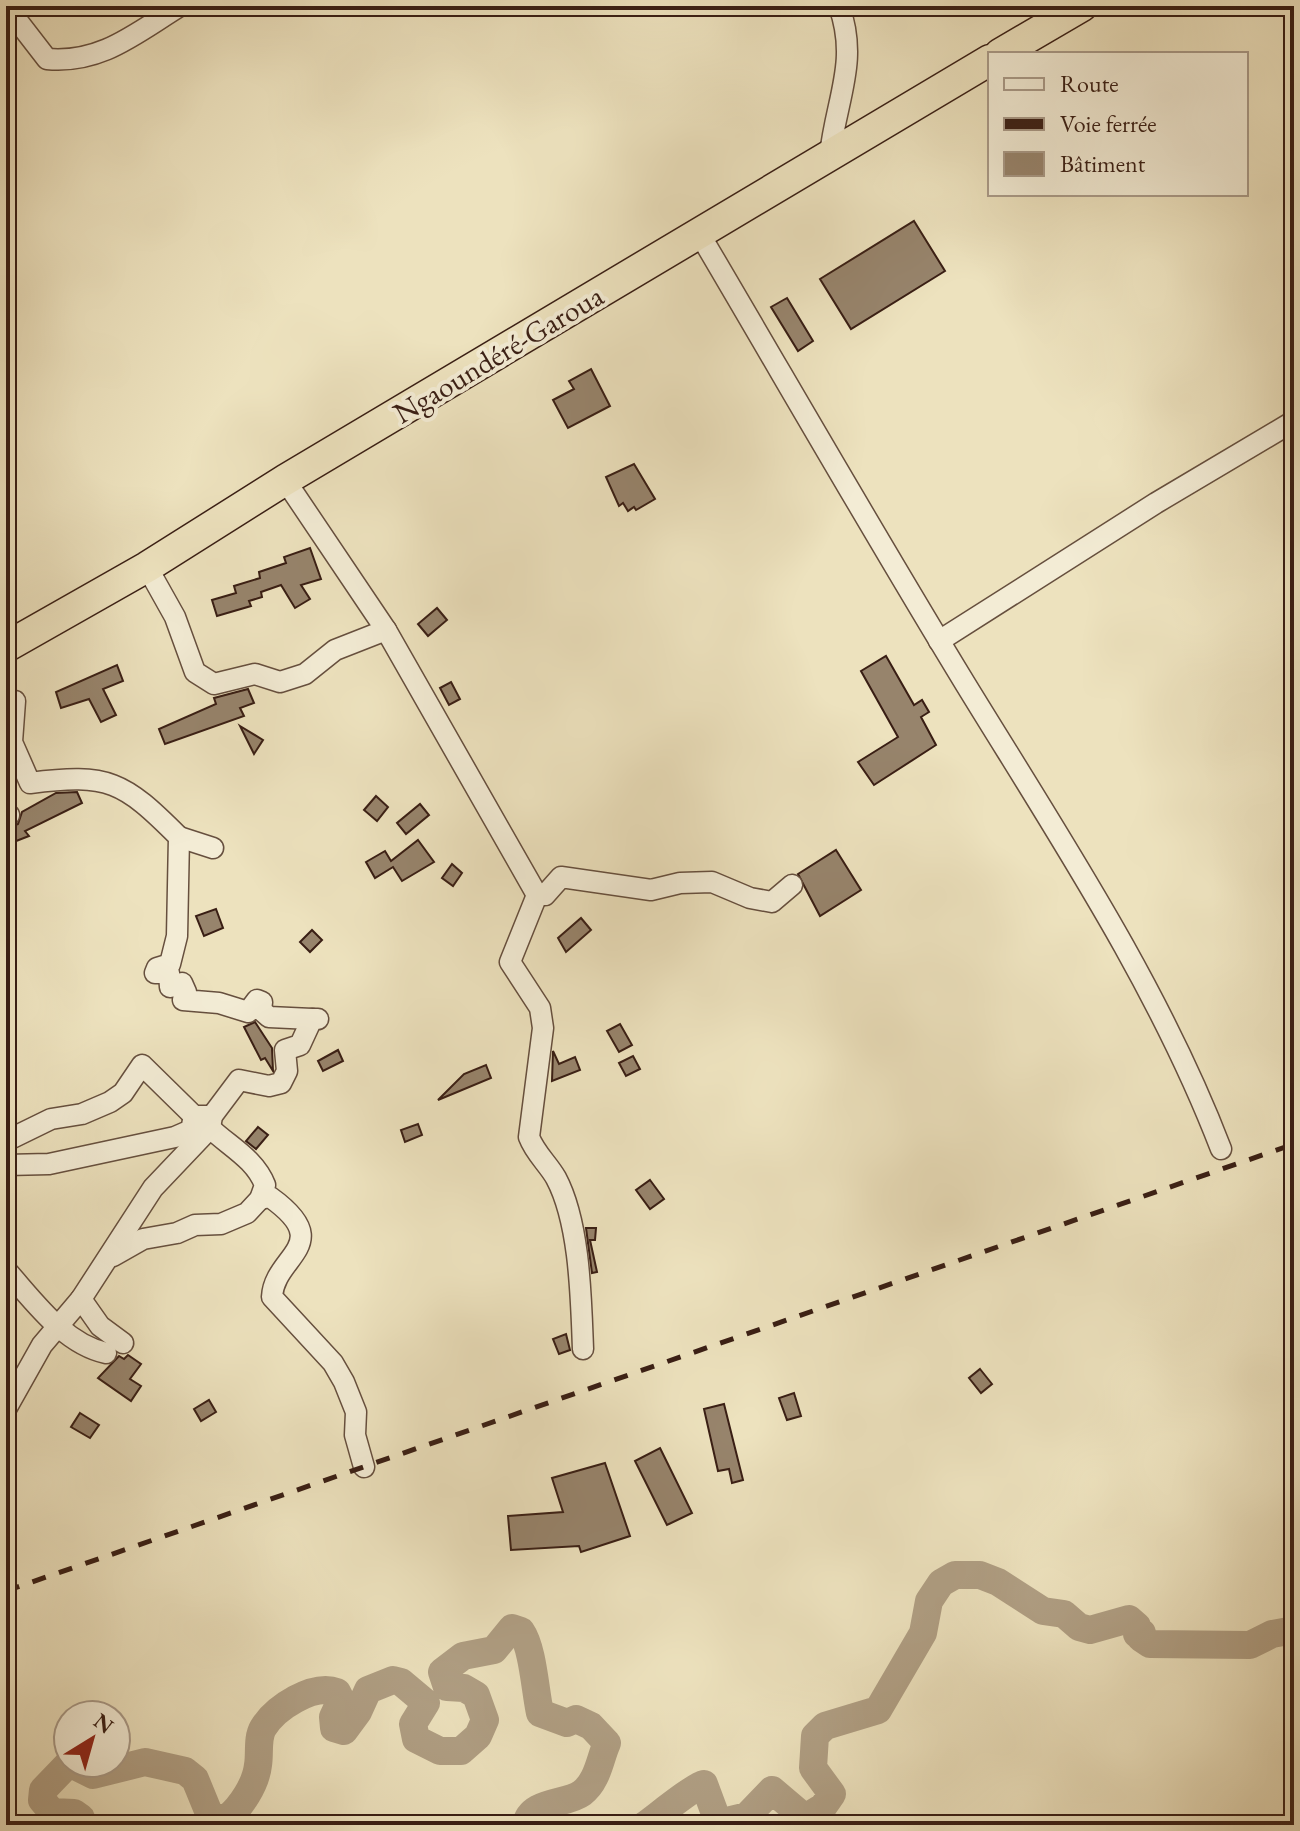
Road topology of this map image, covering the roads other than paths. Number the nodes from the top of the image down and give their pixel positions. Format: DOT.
graph roads {
  1 [pos="6,6"];
  2 [pos="180,6"];
  3 [pos="839,6"];
  4 [pos="1076,7"];
  5 [pos="1003,52"];
  6 [pos="988,61"];
  7 [pos="830,155"];
  8 [pos="699,233"];
  9 [pos="1294,421"];
  10 [pos="285,480"];
  11 [pos="147,567"];
  12 [pos="386,630"];
  13 [pos="939,641"];
  14 [pos="6,647"];
  15 [pos="15,701"];
  16 [pos="179,837"];
  17 [pos="213,848"];
  18 [pos="792,885"];
  19 [pos="537,895"];
  20 [pos="205,1120"];
  21 [pos="6,1141"];
  22 [pos="1221,1149"];
  23 [pos="6,1165"];
  24 [pos="260,1199"];
  25 [pos="110,1258"];
  26 [pos="6,1270"];
  27 [pos="81,1299"];
  28 [pos="58,1325"];
  29 [pos="583,1349"];
  30 [pos="6,1409"];
  31 [pos="364,1467"];
  1 -- 2 [label="street"];
  3 -- 7 [label="street"];
  4 -- 5 [label="highway"];
  6 -- 7 [label="highway, Ngaoundéré-Garoua"];
  7 -- 8 [label="highway, Ngaoundéré-Garoua"];
  8 -- 10 [label="highway, Ngaoundéré-Garoua"];
  8 -- 13 [label="street"];
  9 -- 13 [label="street"];
  10 -- 11 [label="highway, Ngaoundéré-Garoua"];
  10 -- 12 [label="street"];
  11 -- 12 [label="street"];
  11 -- 14 [label="highway, Ngaoundéré-Garoua"];
  12 -- 19 [label="street"];
  13 -- 22 [label="street"];
  15 -- 16 [label="street"];
  16 -- 17 [label="street"];
  16 -- 20 [label="street"];
  18 -- 19 [label="street"];
  19 -- 29 [label="street"];
  20 -- 21 [label="street"];
  20 -- 23 [label="street"];
  20 -- 24 [label="street"];
  20 -- 25 [label="street"];
  24 -- 25 [label="street"];
  24 -- 31 [label="street"];
  25 -- 27 [label="street"];
  26 -- 28 [label="street"];
  27 -- 28 [label="street"];
  27 -- 28 [label="street"];
  28 -- 30 [label="street"];
}
